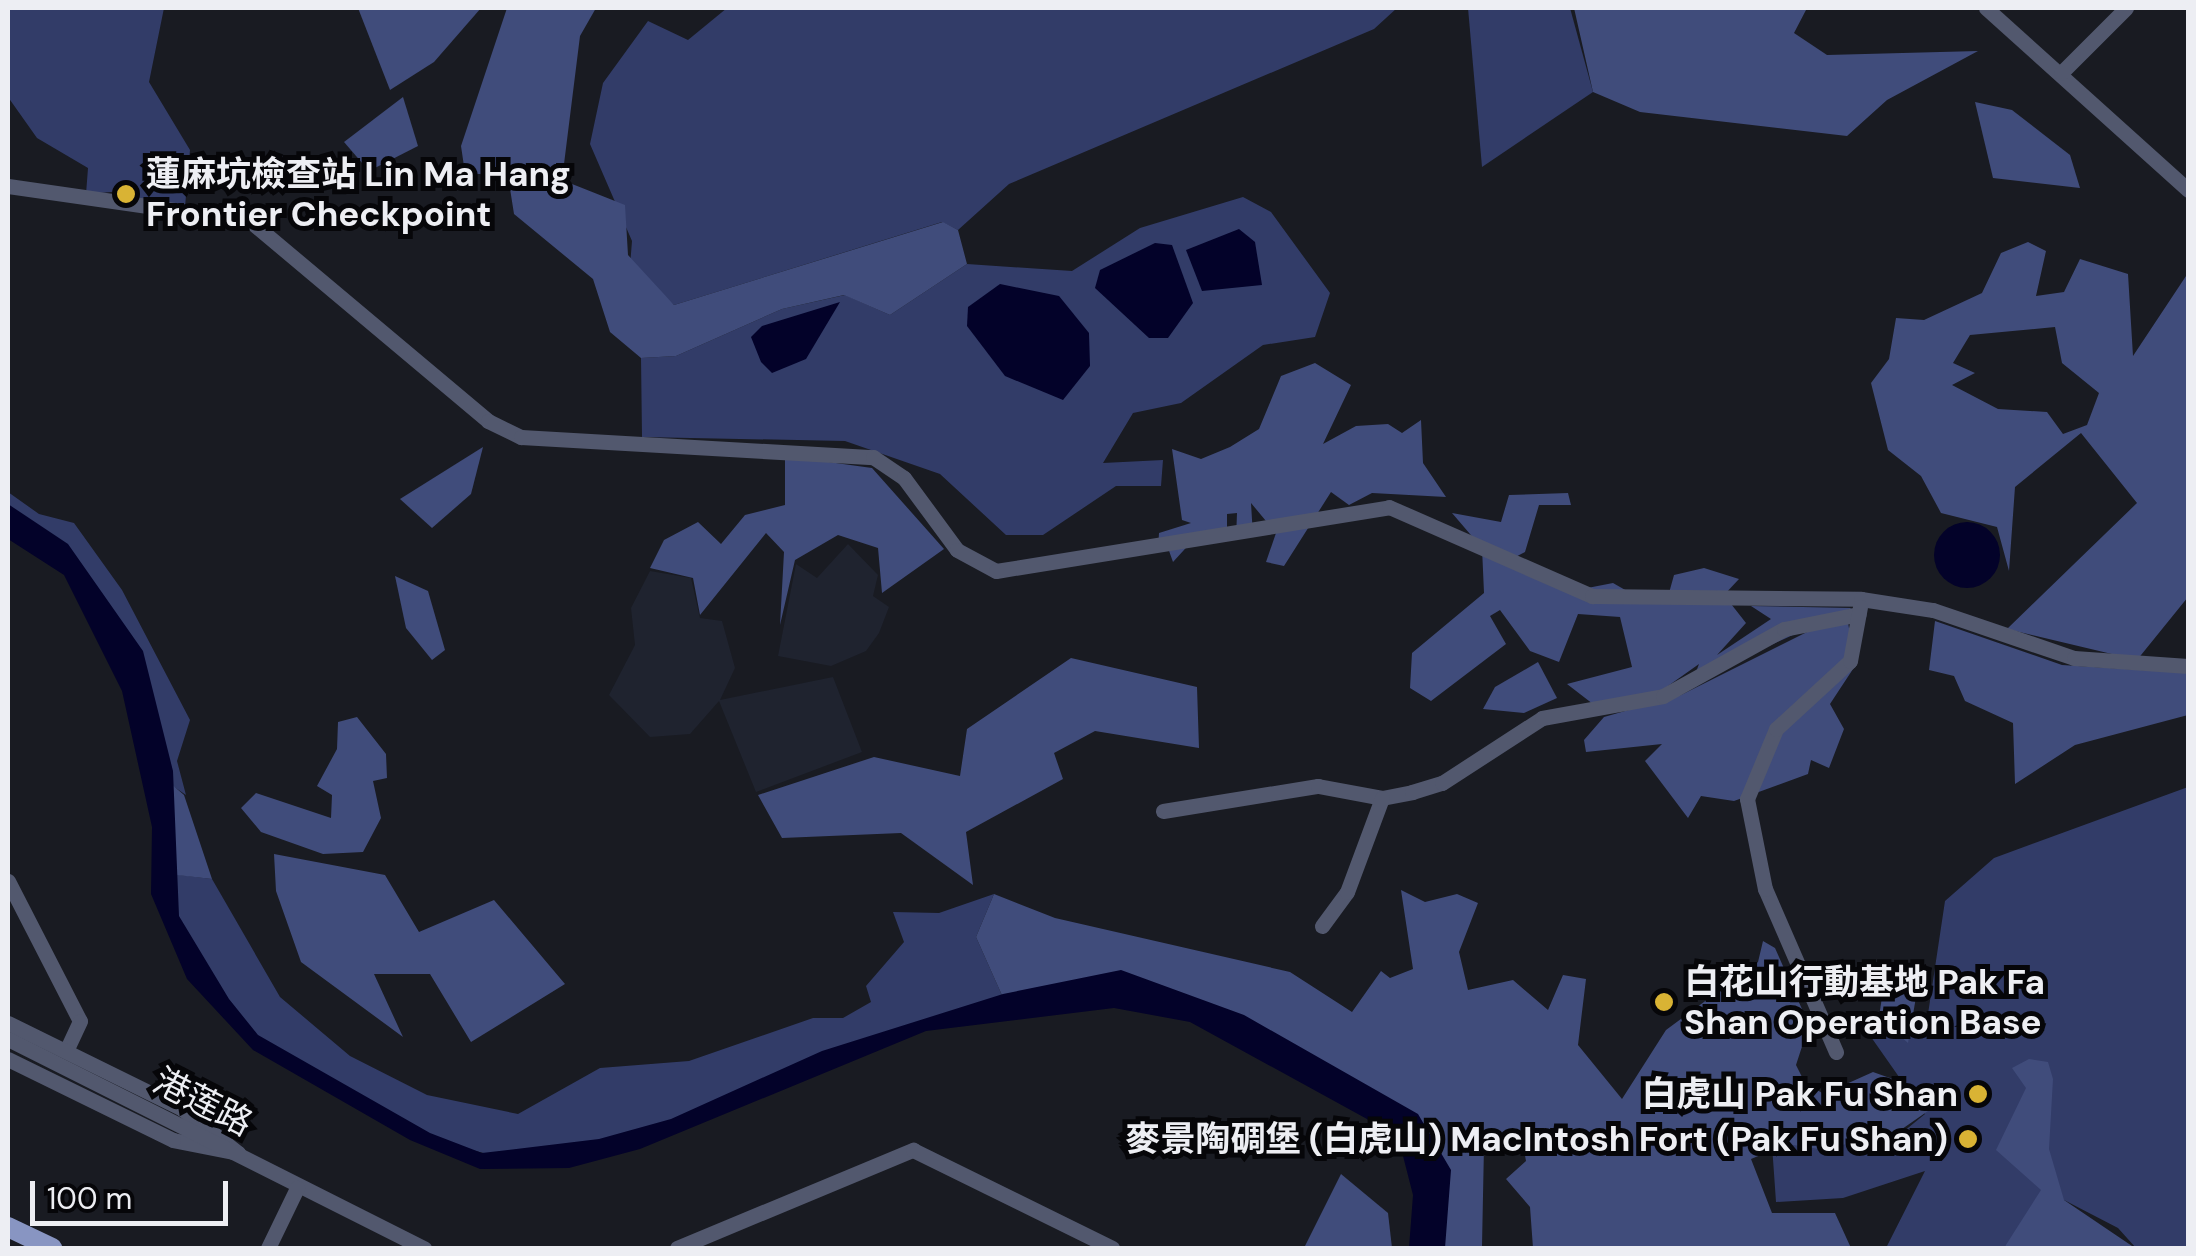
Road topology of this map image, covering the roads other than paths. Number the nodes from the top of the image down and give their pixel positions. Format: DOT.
graph roads {
  1 [pos="1986,8"];
  2 [pos="2126,8"];
  3 [pos="2060,72"];
  4 [pos="8,186"];
  5 [pos="2188,190"];
  6 [pos="1860,606"];
  7 [pos="2188,666"];
  8 [pos="1382,798"];
  9 [pos="1163,811"];
  10 [pos="8,881"];
  11 [pos="1322,926"];
  12 [pos="8,1023"];
  13 [pos="8,1038"];
  14 [pos="66,1051"];
  15 [pos="1836,1052"];
  16 [pos="8,1059"];
  17 [pos="238,1153"];
  18 [pos="297,1188"];
  19 [pos="8,1226"];
  20 [pos="52,1248"];
  21 [pos="268,1248"];
  22 [pos="424,1248"];
  23 [pos="678,1248"];
  24 [pos="1112,1248"];
  1 -- 3 [label="street"];
  2 -- 3 [label="street"];
  3 -- 5 [label="street"];
  4 -- 6 [label="street"];
  6 -- 7 [label="street"];
  6 -- 8 [label="street"];
  6 -- 15 [label="street"];
  8 -- 9 [label="street"];
  8 -- 11 [label="street"];
  10 -- 14 [label="street"];
  12 -- 14 [label="street"];
  13 -- 17 [label="street, 港莲路"];
  14 -- 17 [label="street"];
  16 -- 17 [label="street"];
  17 -- 18 [label="street, 港莲路"];
  18 -- 21 [label="street"];
  18 -- 22 [label="street, 港莲路"];
  19 -- 20 [label="main road"];
  23 -- 24 [label="street"];
}
